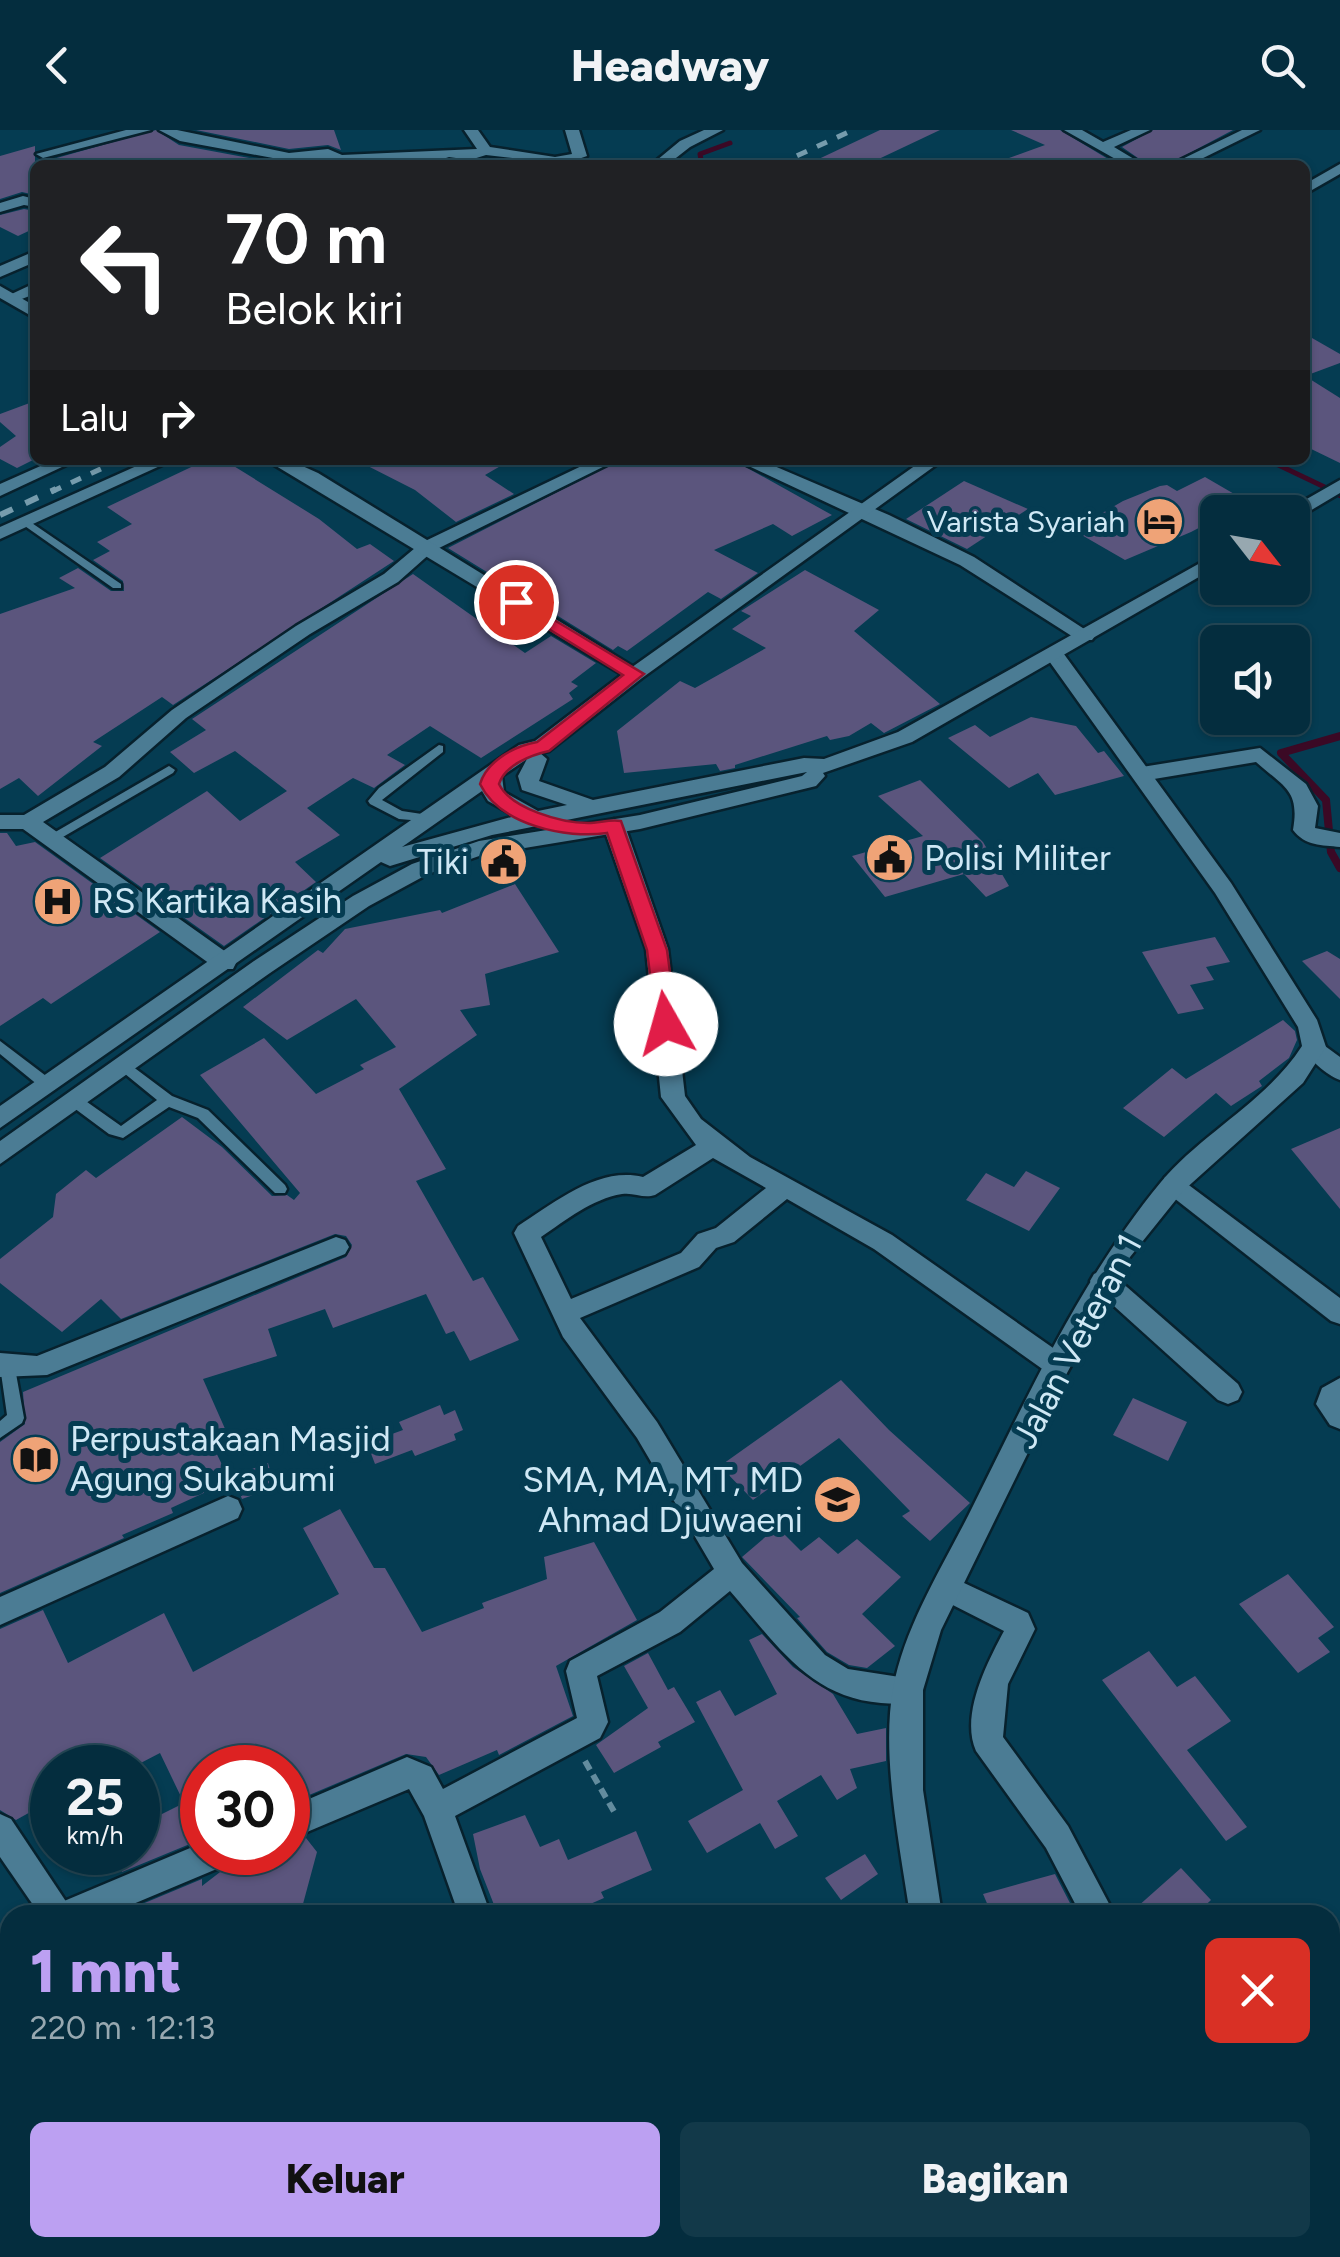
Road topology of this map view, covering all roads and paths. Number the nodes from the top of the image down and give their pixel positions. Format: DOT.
graph roads {
  1 [pos="144,130"];
  2 [pos="166,130"];
  3 [pos="470,130"];
  4 [pos="572,130"];
  5 [pos="716,130"];
  6 [pos="1071,130"];
  7 [pos="1143,130"];
  8 [pos="1252,130"];
  9 [pos="82,138"];
  10 [pos="1106,146"];
  11 [pos="485,150"];
  12 [pos="43,154"];
  13 [pos="543,160"];
  14 [pos="569,160"];
  15 [pos="664,160"];
  16 [pos="1129,160"];
  17 [pos="1187,160"];
  18 [pos="1340,168"];
  19 [pos="1310,187"];
  20 [pos="30,202"];
  21 [pos="0,208"];
  22 [pos="30,258"];
  23 [pos="0,272"];
  24 [pos="30,289"];
  25 [pos="3,293"];
  26 [pos="30,310"];
  27 [pos="57,465"];
  28 [pos="153,465"];
  29 [pos="286,465"];
  30 [pos="597,465"];
  31 [pos="757,465"];
  32 [pos="927,465"];
  33 [pos="1340,485"];
  34 [pos="0,491"];
  35 [pos="1310,504"];
  36 [pos="864,513"];
  37 [pos="26,522"];
  38 [pos="0,534"];
  39 [pos="427,547"];
  40 [pos="1200,569"];
  41 [pos="117,586"];
  42 [pos="1085,636"];
  43 [pos="1054,654"];
  44 [pos="635,674"];
  45 [pos="439,749"];
  46 [pos="540,753"];
  47 [pos="826,766"];
  48 [pos="169,770"];
  49 [pos="1142,774"];
  50 [pos="493,782"];
  51 [pos="596,804"];
  52 [pos="533,817"];
  53 [pos="0,822"];
  54 [pos="28,822"];
  55 [pos="614,826"];
  56 [pos="586,830"];
  57 [pos="411,832"];
  58 [pos="51,838"];
  59 [pos="1340,840"];
  60 [pos="361,901"];
  61 [pos="225,963"];
  62 [pos="150,1016"];
  63 [pos="172,1032"];
  64 [pos="0,1046"];
  65 [pos="1314,1047"];
  66 [pos="124,1066"];
  67 [pos="1340,1071"];
  68 [pos="49,1086"];
  69 [pos="166,1100"];
  70 [pos="76,1102"];
  71 [pos="0,1119"];
  72 [pos="713,1146"];
  73 [pos="0,1154"];
  74 [pos="1174,1184"];
  75 [pos="786,1186"];
  76 [pos="280,1189"];
  77 [pos="336,1248"];
  78 [pos="1103,1281"];
  79 [pos="564,1312"];
  80 [pos="1340,1313"];
  81 [pos="1057,1364"];
  82 [pos="4,1366"];
  83 [pos="1340,1390"];
  84 [pos="1228,1392"];
  85 [pos="1340,1417"];
  86 [pos="0,1431"];
  87 [pos="228,1509"];
  88 [pos="732,1572"];
  89 [pos="947,1588"];
  90 [pos="0,1612"];
  91 [pos="908,1690"];
  92 [pos="571,1737"];
  93 [pos="437,1809"];
  94 [pos="310,1814"];
  95 [pos="616,1815"];
  96 [pos="0,1830"];
  97 [pos="180,1869"];
  98 [pos="52,1905"];
  99 [pos="92,1905"];
  100 [pos="471,1905"];
  101 [pos="925,1905"];
  102 [pos="1093,1905"];
  1 -- 9 [label="street"];
  2 -- 11 [label="street"];
  3 -- 11 [label="street"];
  4 -- 14 [label="street"];
  5 -- 15 [label="street"];
  6 -- 10 [label="street"];
  7 -- 10 [label="street"];
  8 -- 17 [label="street"];
  9 -- 12 [label="street"];
  10 -- 16 [label="street"];
  11 -- 13 [label="street"];
  18 -- 19 [label="street"];
  20 -- 21 [label="street"];
  22 -- 23 [label="street"];
  24 -- 25 [label="street"];
  25 -- 26 [label="street"];
  27 -- 34 [label="street"];
  28 -- 37 [label="street"];
  29 -- 39 [label="street"];
  30 -- 39 [label="street"];
  31 -- 36 [label="street"];
  32 -- 36 [label="street"];
  33 -- 35 [label="street"];
  36 -- 42 [label="street"];
  36 -- 44 [label="street"];
  37 -- 38 [label="street"];
  37 -- 41 [label="lane"];
  39 -- 44 [label="street"];
  39 -- 54 [label="street"];
  40 -- 42 [label="street"];
  42 -- 43 [label="street"];
  43 -- 47 [label="street"];
  43 -- 49 [label="street"];
  44 -- 46 [label="street"];
  45 -- 57 [label="lane"];
  46 -- 50 [label="street"];
  46 -- 51 [label="street"];
  47 -- 51 [label="street"];
  47 -- 55 [label="street"];
  48 -- 58 [label="lane"];
  49 -- 59 [label="street"];
  49 -- 65 [label="street"];
  50 -- 52 [label="street"];
  50 -- 57 [label="street"];
  50 -- 57 [label="street"];
  51 -- 52 [label="street"];
  52 -- 56 [label="street"];
  52 -- 57 [label="street"];
  53 -- 54 [label="street"];
  54 -- 58 [label="street"];
  55 -- 56 [label="street"];
  55 -- 72 [label="street"];
  56 -- 60 [label="street"];
  57 -- 60 [label="street"];
  57 -- 61 [label="street"];
  58 -- 61 [label="street"];
  60 -- 63 [label="street"];
  61 -- 62 [label="street"];
  62 -- 63 [label="street"];
  62 -- 68 [label="street"];
  63 -- 66 [label="street"];
  64 -- 68 [label="lane"];
  65 -- 67 [label="street"];
  65 -- 74 [label="street, Jalan Veteran 1"];
  66 -- 69 [label="lane"];
  66 -- 70 [label="street"];
  68 -- 71 [label="street"];
  69 -- 70 [label="lane"];
  69 -- 76 [label="lane"];
  70 -- 73 [label="street"];
  72 -- 75 [label="street"];
  72 -- 79 [label="street"];
  74 -- 78 [label="street, Jalan Veteran 1"];
  74 -- 80 [label="street"];
  75 -- 79 [label="street"];
  75 -- 81 [label="street"];
  77 -- 82 [label="street"];
  78 -- 81 [label="street, Jalan Veteran 1"];
  78 -- 84 [label="street"];
  79 -- 88 [label="street"];
  81 -- 89 [label="street, Jalan Veteran 1"];
  82 -- 86 [label="lane"];
  83 -- 85 [label="street"];
  87 -- 90 [label="street"];
  88 -- 91 [label="street"];
  88 -- 92 [label="street"];
  89 -- 91 [label="street, Jalan Veteran 1"];
  89 -- 102 [label="street"];
  91 -- 101 [label="street, Jalan Veteran 1"];
  92 -- 93 [label="street"];
  92 -- 95 [label="path"];
  93 -- 94 [label="street"];
  93 -- 100 [label="street"];
  96 -- 98 [label="street"];
  97 -- 99 [label="street"];
}
